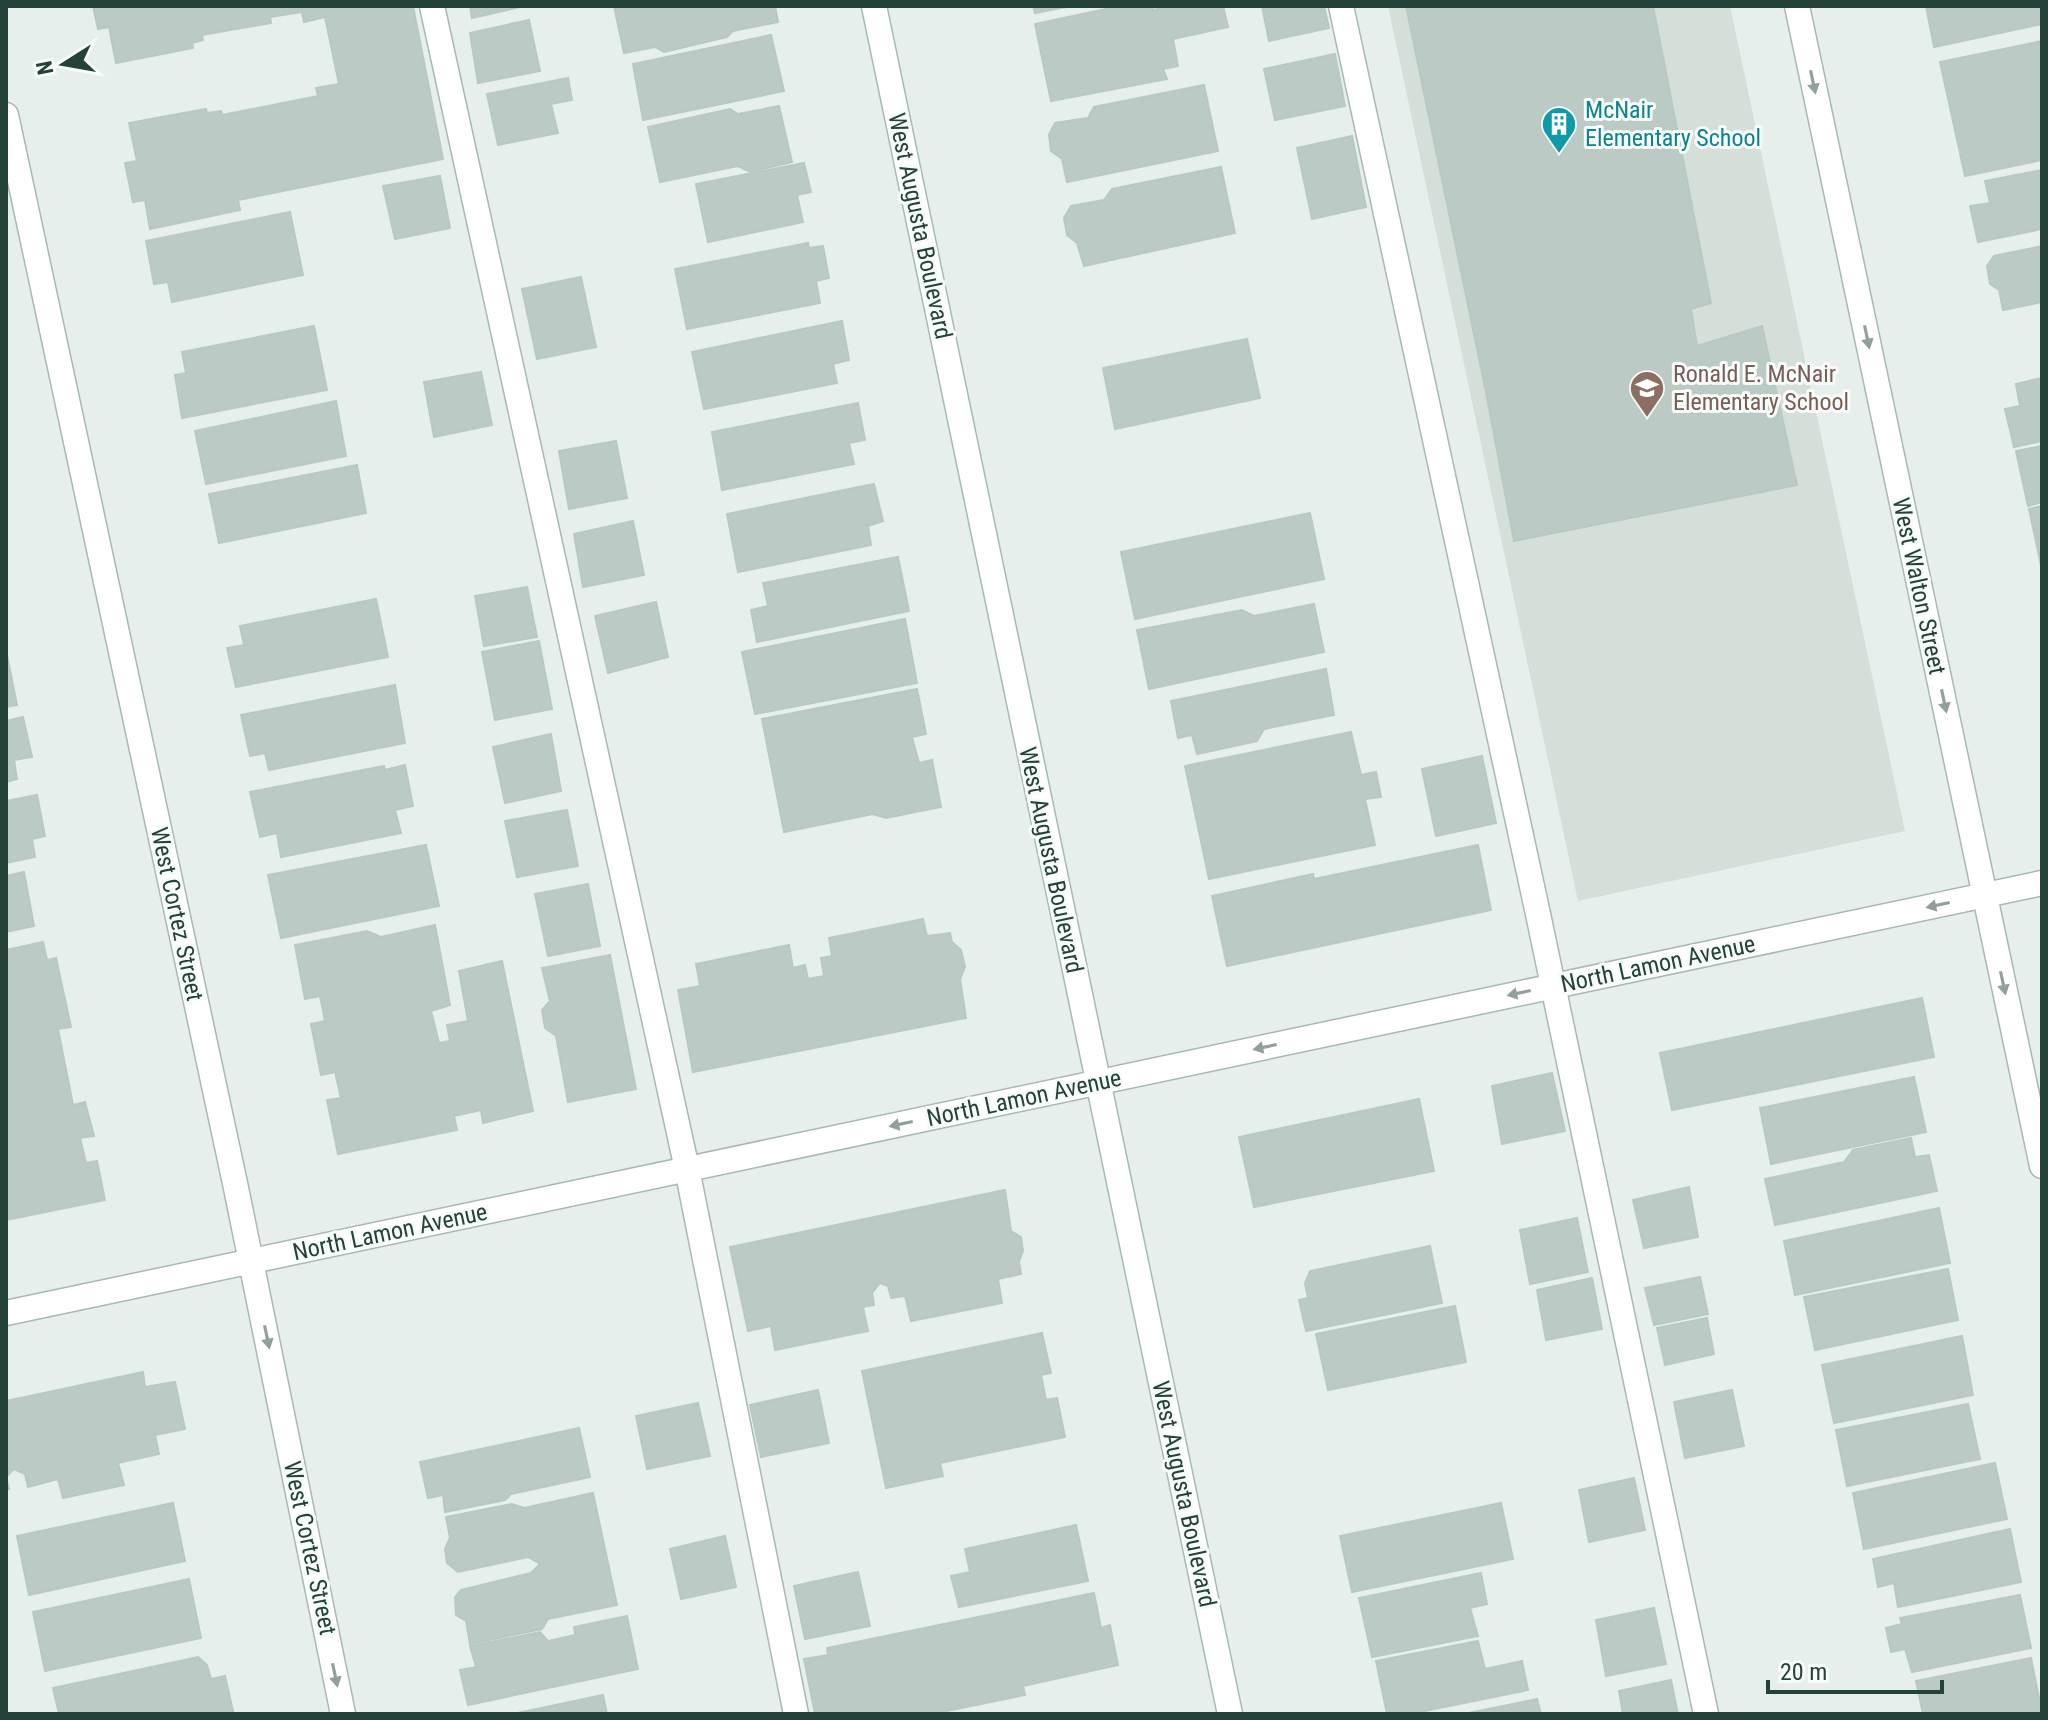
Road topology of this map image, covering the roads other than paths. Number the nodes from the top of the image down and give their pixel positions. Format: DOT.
graph roads {
  1 [pos="432,6"];
  2 [pos="874,6"];
  3 [pos="1341,6"];
  4 [pos="1797,6"];
  5 [pos="6,115"];
  6 [pos="2042,883"];
  7 [pos="1984,895"];
  8 [pos="1553,986"];
  9 [pos="1099,1082"];
  10 [pos="2042,1166"];
  11 [pos="687,1169"];
  12 [pos="251,1261"];
  13 [pos="6,1313"];
  14 [pos="343,1714"];
  15 [pos="796,1714"];
  16 [pos="1230,1714"];
  17 [pos="1706,1714"];
  1 -- 11 [label="street"];
  2 -- 9 [label="street, West Augusta Boulevard"];
  3 -- 8 [label="street"];
  4 -- 7 [label="street, West Walton Street, one-way"];
  5 -- 12 [label="street, West Cortez Street"];
  6 -- 7 [label="street, North Lamon Avenue"];
  7 -- 8 [label="street, North Lamon Avenue, one-way"];
  7 -- 10 [label="street, West Walton Street, one-way"];
  8 -- 9 [label="street, North Lamon Avenue, one-way"];
  8 -- 17 [label="street"];
  9 -- 11 [label="street, North Lamon Avenue, one-way"];
  9 -- 16 [label="street, West Augusta Boulevard"];
  11 -- 12 [label="street, North Lamon Avenue"];
  11 -- 15 [label="street"];
  12 -- 13 [label="street, North Lamon Avenue"];
  12 -- 14 [label="street, West Cortez Street, one-way"];
}
